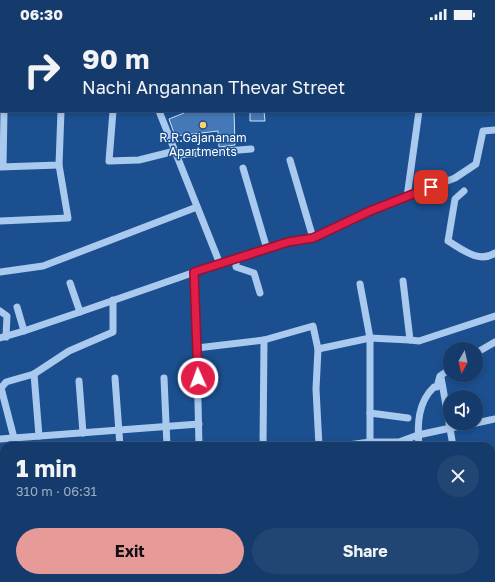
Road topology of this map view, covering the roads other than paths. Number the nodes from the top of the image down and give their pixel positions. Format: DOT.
graph roads {
  1 [pos="4,112"];
  2 [pos="61,112"];
  3 [pos="113,112"];
  4 [pos="159,112"];
  5 [pos="419,112"];
  6 [pos="495,130"];
  7 [pos="251,149"];
  8 [pos="176,153"];
  9 [pos="290,160"];
  10 [pos="59,165"];
  11 [pos="2,167"];
  12 [pos="243,168"];
  13 [pos="464,191"];
  14 [pos="407,197"];
  15 [pos="197,207"];
  16 [pos="0,221"];
  17 [pos="313,238"];
  18 [pos="267,249"];
  19 [pos="495,253"];
  20 [pos="236,259"];
  21 [pos="220,264"];
  22 [pos="0,272"];
  23 [pos="194,272"];
  24 [pos="403,281"];
  25 [pos="70,283"];
  26 [pos="360,284"];
  27 [pos="260,293"];
  28 [pos="112,300"];
  29 [pos="17,307"];
  30 [pos="0,311"];
  31 [pos="80,312"];
  32 [pos="495,316"];
  33 [pos="24,331"];
  34 [pos="3,337"];
  35 [pos="370,338"];
  36 [pos="264,340"];
  37 [pos="410,340"];
  38 [pos="495,342"];
  39 [pos="197,348"];
  40 [pos="318,349"];
  41 [pos="483,349"];
  42 [pos="34,374"];
  43 [pos="443,374"];
  44 [pos="440,376"];
  45 [pos="115,378"];
  46 [pos="164,378"];
  47 [pos="79,381"];
  48 [pos="443,392"];
  49 [pos="370,414"];
  50 [pos="408,418"];
  51 [pos="495,419"];
  52 [pos="483,421"];
  53 [pos="199,424"];
  54 [pos="166,427"];
  55 [pos="119,430"];
  56 [pos="443,430"];
  57 [pos="450,430"];
  58 [pos="83,433"];
  59 [pos="418,435"];
  60 [pos="39,436"];
  61 [pos="14,438"];
  62 [pos="0,439"];
  63 [pos="120,442"];
  64 [pos="167,442"];
  65 [pos="200,442"];
  66 [pos="263,442"];
  67 [pos="319,442"];
  68 [pos="370,442"];
  69 [pos="419,442"];
  70 [pos="452,442"];
  1 -- 11 [label="street"];
  2 -- 10 [label="street"];
  3 -- 8 [label="street"];
  4 -- 8 [label="street"];
  5 -- 14 [label="street"];
  6 -- 14 [label="street"];
  7 -- 8 [label="street"];
  8 -- 15 [label="street"];
  9 -- 17 [label="street"];
  10 -- 11 [label="street"];
  10 -- 16 [label="street"];
  12 -- 18 [label="street"];
  13 -- 19 [label="street"];
  14 -- 17 [label="street"];
  15 -- 21 [label="street"];
  15 -- 22 [label="street"];
  17 -- 18 [label="street"];
  18 -- 20 [label="street"];
  20 -- 21 [label="street"];
  20 -- 27 [label="street"];
  21 -- 23 [label="street"];
  23 -- 28 [label="street"];
  23 -- 39 [label="street"];
  24 -- 37 [label="street"];
  25 -- 31 [label="street"];
  26 -- 35 [label="street"];
  28 -- 31 [label="street"];
  28 -- 42 [label="street"];
  29 -- 33 [label="street"];
  30 -- 34 [label="street"];
  31 -- 33 [label="street"];
  32 -- 37 [label="street"];
  33 -- 34 [label="street"];
  35 -- 37 [label="street"];
  35 -- 40 [label="street"];
  35 -- 49 [label="street"];
  36 -- 39 [label="street"];
  36 -- 40 [label="street"];
  36 -- 66 [label="street"];
  38 -- 41 [label="street"];
  39 -- 53 [label="street"];
  40 -- 67 [label="street"];
  42 -- 60 [label="street"];
  42 -- 61 [label="street"];
  43 -- 44 [label="street"];
  44 -- 48 [label="street"];
  44 -- 59 [label="street"];
  45 -- 55 [label="street"];
  46 -- 54 [label="street"];
  47 -- 58 [label="street"];
  49 -- 50 [label="street"];
  49 -- 68 [label="street"];
  51 -- 52 [label="street"];
  53 -- 54 [label="street"];
  53 -- 65 [label="street"];
  54 -- 55 [label="street"];
  54 -- 64 [label="street"];
  55 -- 58 [label="street"];
  55 -- 63 [label="street"];
  56 -- 59 [label="street"];
  57 -- 70 [label="street"];
  58 -- 60 [label="street"];
  59 -- 68 [label="street"];
  59 -- 69 [label="street"];
  60 -- 61 [label="street"];
  61 -- 62 [label="street"];
}
